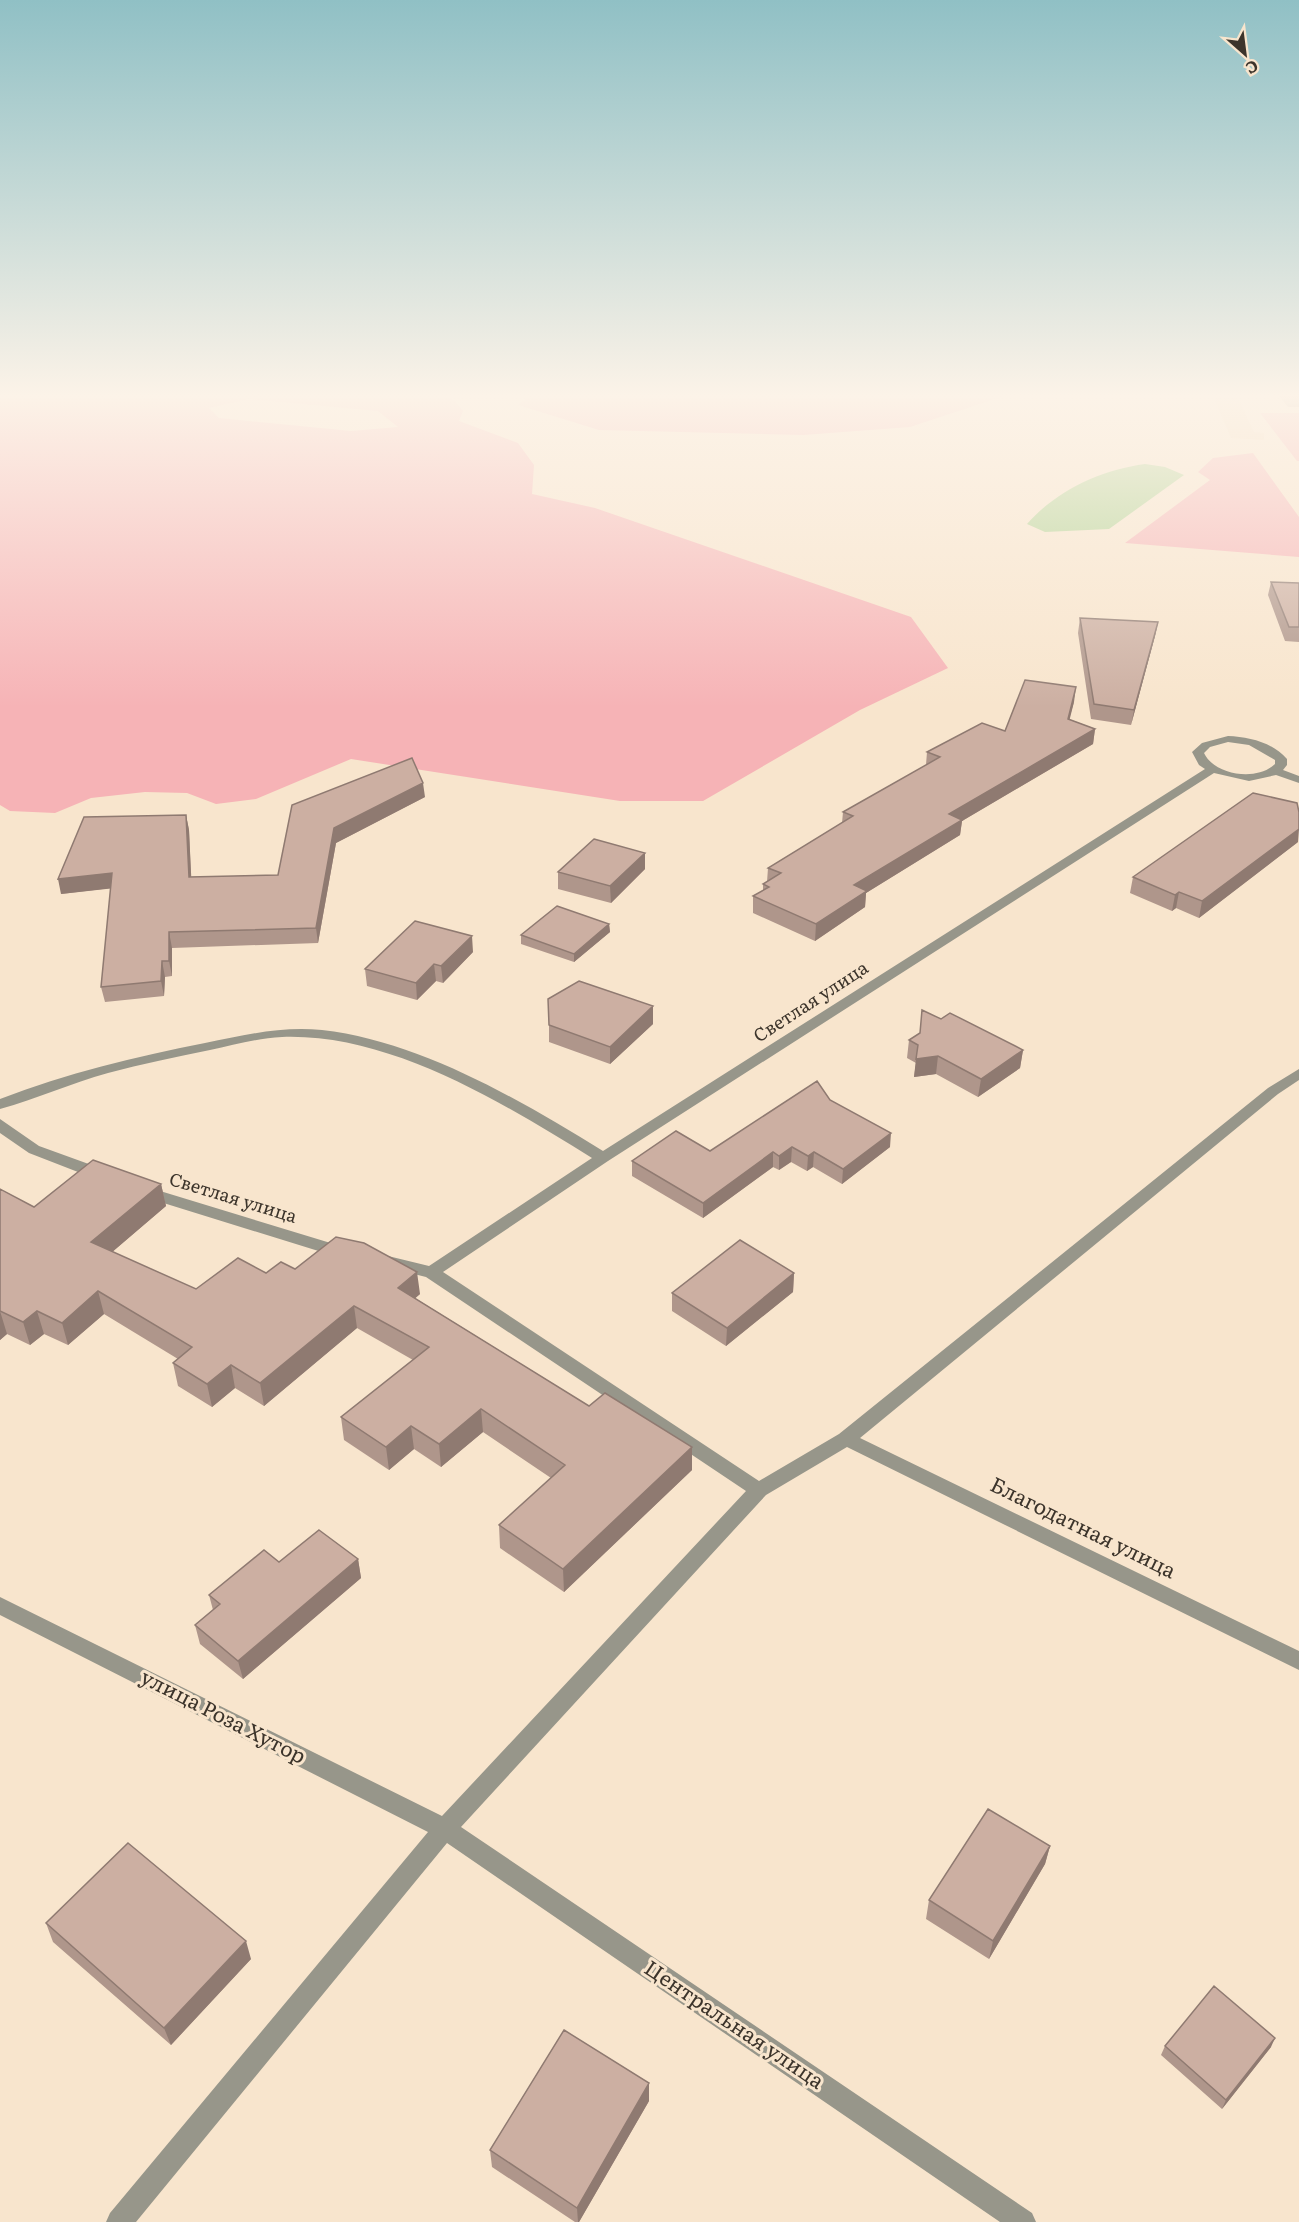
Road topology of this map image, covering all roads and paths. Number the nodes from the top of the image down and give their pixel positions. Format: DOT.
graph roads {
  1 [pos="1213,769"];
  2 [pos="1276,771"];
  3 [pos="1299,780"];
  4 [pos="1299,1074"];
  5 [pos="0,1104"];
  6 [pos="0,1124"];
  7 [pos="603,1158"];
  8 [pos="432,1272"];
  9 [pos="846,1439"];
  10 [pos="759,1490"];
  11 [pos="0,1605"];
  12 [pos="1299,1661"];
  13 [pos="445,1829"];
  14 [pos="119,2222"];
  15 [pos="1023,2222"];
  1 -- 2 [label="street"];
  1 -- 2 [label="street"];
  1 -- 7 [label="street, Светлая улица"];
  2 -- 3 [label="street"];
  4 -- 9 [label="street"];
  5 -- 7 [label="street"];
  6 -- 8 [label="street, Светлая улица"];
  7 -- 8 [label="street, Светлая улица"];
  8 -- 10 [label="street, Светлая улица"];
  9 -- 10 [label="street"];
  9 -- 12 [label="street, Благодатная улица"];
  10 -- 13 [label="street"];
  11 -- 13 [label="street, улица Роза Хутор"];
  13 -- 14 [label="street"];
  13 -- 15 [label="street, Центральная улица"];
}
